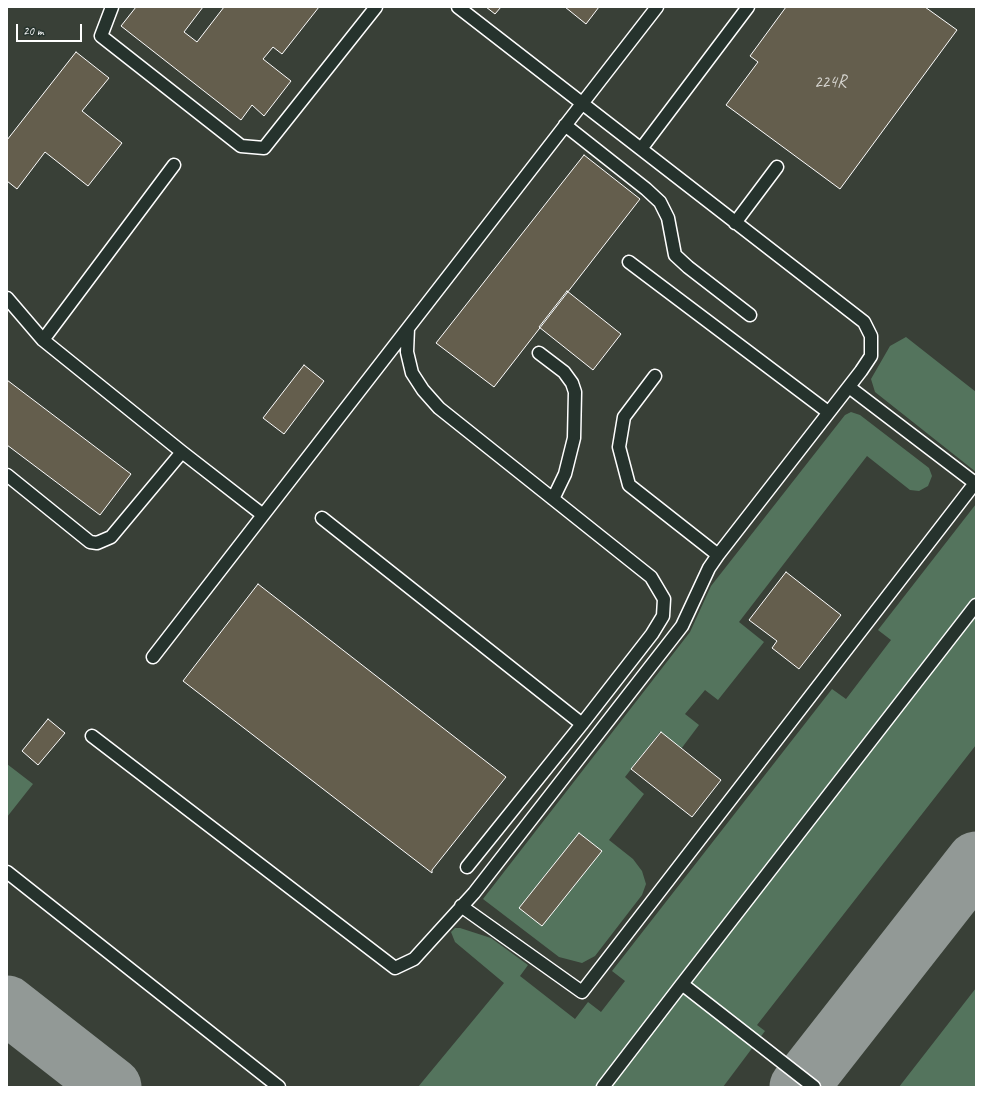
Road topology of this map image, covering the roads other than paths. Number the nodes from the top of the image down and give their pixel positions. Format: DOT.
graph roads {
  1 [pos="112,7"];
  2 [pos="376,7"];
  3 [pos="458,7"];
  4 [pos="657,7"];
  5 [pos="748,7"];
  6 [pos="582,104"];
  7 [pos="565,125"];
  8 [pos="641,149"];
  9 [pos="174,165"];
  10 [pos="777,168"];
  11 [pos="735,222"];
  12 [pos="629,262"];
  13 [pos="7,298"];
  14 [pos="750,315"];
  15 [pos="408,328"];
  16 [pos="43,340"];
  17 [pos="539,353"];
  18 [pos="655,376"];
  19 [pos="849,387"];
  20 [pos="828,412"];
  21 [pos="182,452"];
  22 [pos="7,475"];
  23 [pos="553,499"];
  24 [pos="263,515"];
  25 [pos="322,518"];
  26 [pos="718,556"];
  27 [pos="976,605"];
  28 [pos="153,657"];
  29 [pos="582,724"];
  30 [pos="92,736"];
  31 [pos="467,867"];
  32 [pos="7,872"];
  33 [pos="461,906"];
  34 [pos="682,984"];
  35 [pos="279,1087"];
  36 [pos="603,1087"];
  37 [pos="814,1087"];
  1 -- 2 [label="lane"];
  3 -- 6 [label="lane"];
  4 -- 6 [label="lane"];
  5 -- 8 [label="lane"];
  6 -- 7 [label="lane"];
  6 -- 8 [label="lane"];
  7 -- 14 [label="lane"];
  7 -- 15 [label="lane"];
  8 -- 11 [label="lane"];
  9 -- 16 [label="lane"];
  10 -- 11 [label="lane"];
  11 -- 19 [label="lane"];
  12 -- 20 [label="lane"];
  13 -- 16 [label="lane"];
  15 -- 23 [label="lane"];
  15 -- 24 [label="lane"];
  16 -- 21 [label="lane"];
  17 -- 23 [label="lane"];
  18 -- 26 [label="lane"];
  19 -- 20 [label="lane"];
  19 -- 33 [label="lane"];
  20 -- 26 [label="lane"];
  21 -- 22 [label="lane"];
  21 -- 24 [label="lane"];
  23 -- 29 [label="lane"];
  24 -- 28 [label="lane"];
  25 -- 29 [label="lane"];
  26 -- 33 [label="lane"];
  27 -- 34 [label="lane"];
  29 -- 31 [label="lane"];
  30 -- 33 [label="lane"];
  32 -- 35 [label="lane"];
  34 -- 36 [label="lane"];
  34 -- 37 [label="lane"];
}
